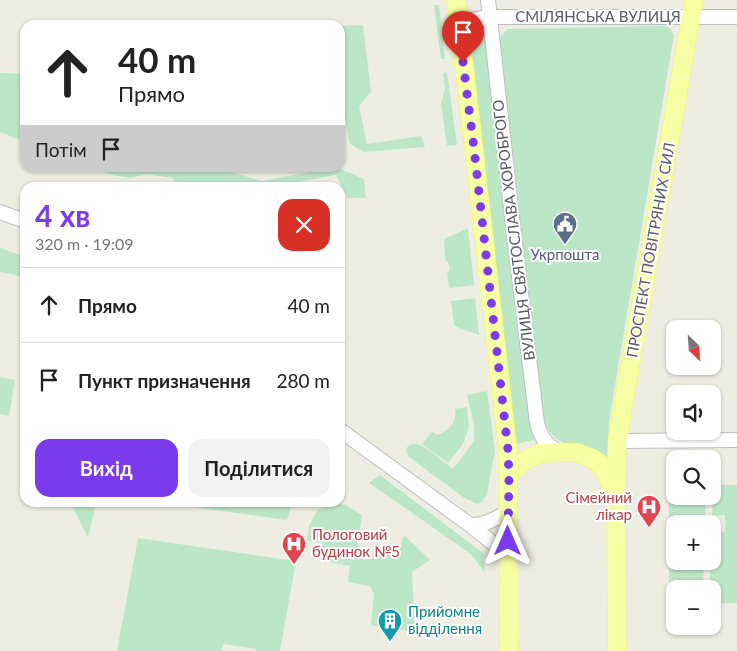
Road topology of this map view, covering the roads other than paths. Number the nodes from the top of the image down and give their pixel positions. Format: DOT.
graph roads {
  1 [pos="456,0"];
  2 [pos="488,0"];
  3 [pos="693,9"];
  4 [pos="490,17"];
  5 [pos="737,17"];
  6 [pos="459,22"];
  7 [pos="0,212"];
  8 [pos="20,220"];
  9 [pos="345,434"];
  10 [pos="737,440"];
  11 [pos="617,441"];
  12 [pos="558,452"];
  13 [pos="509,476"];
  14 [pos="616,500"];
  15 [pos="508,512"];
  16 [pos="470,525"];
  17 [pos="509,556"];
  18 [pos="509,651"];
  19 [pos="616,651"];
  1 -- 6 [label="main road, ВУЛИЦЯ СВЯТОСЛАВА ХОРОБРОГО"];
  2 -- 4 [label="street, ВУЛИЦЯ СВЯТОСЛАВА ХОРОБРОГО"];
  3 -- 4 [label="street, СМІЛЯНСЬКА ВУЛИЦЯ"];
  3 -- 5 [label="street, СМІЛЯНСЬКА ВУЛИЦЯ"];
  3 -- 11 [label="main road, ПРОСПЕКТ ПОВІТРЯНИХ СИЛ"];
  4 -- 6 [label="street, СМІЛЯНСЬКА ВУЛИЦЯ"];
  4 -- 12 [label="street, ВУЛИЦЯ СВЯТОСЛАВА ХОРОБРОГО"];
  6 -- 13 [label="main road, ВУЛИЦЯ СВЯТОСЛАВА ХОРОБРОГО"];
  7 -- 8 [label="street"];
  9 -- 16 [label="street"];
  10 -- 11 [label="street"];
  11 -- 14 [label="main road, ПРОСПЕКТ ПОВІТРЯНИХ СИЛ"];
  12 -- 13 [label="main road"];
  12 -- 14 [label="main road"];
  13 -- 15 [label="main road, ВУЛИЦЯ СВЯТОСЛАВА ХОРОБРОГО"];
  14 -- 19 [label="main road, ПРОСПЕКТ ПОВІТРЯНИХ СИЛ"];
  15 -- 16 [label="street"];
  15 -- 17 [label="main road, ВУЛИЦЯ СВЯТОСЛАВА ХОРОБРОГО"];
  16 -- 17 [label="street"];
  17 -- 18 [label="main road, ВУЛИЦЯ СВЯТОСЛАВА ХОРОБРОГО"];
}
